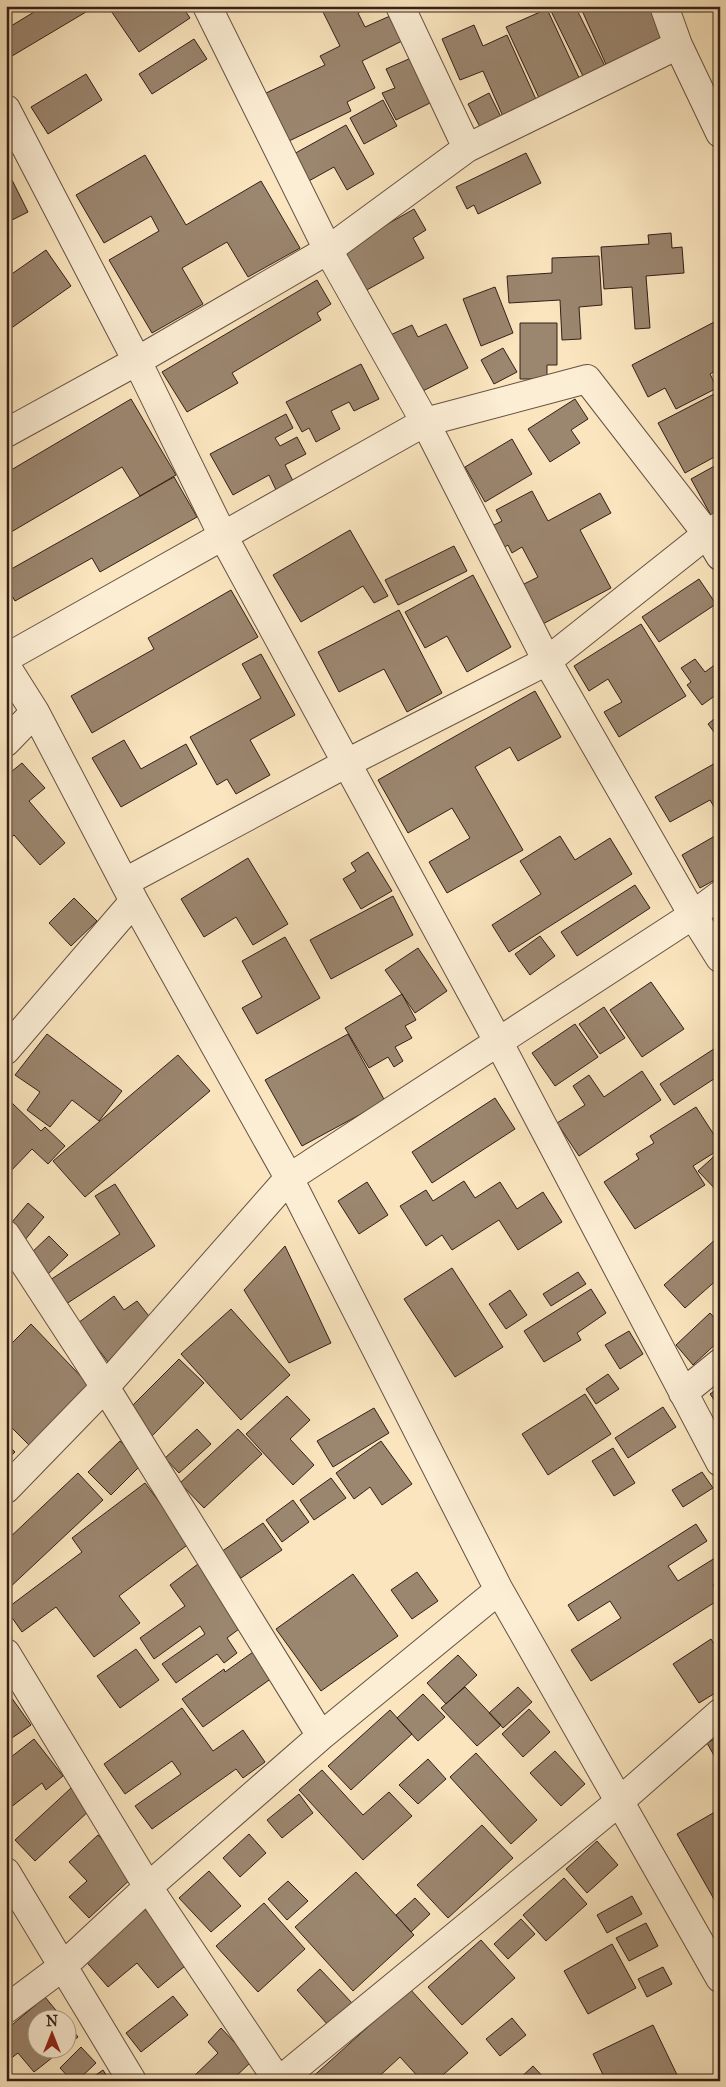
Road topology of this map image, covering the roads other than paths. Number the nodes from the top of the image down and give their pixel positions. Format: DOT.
graph roads {
  1 [pos="207,6"];
  2 [pos="400,6"];
  3 [pos="664,6"];
  4 [pos="678,45"];
  5 [pos="6,110"];
  6 [pos="720,134"];
  7 [pos="467,148"];
  8 [pos="328,250"];
  9 [pos="137,361"];
  10 [pos="425,422"];
  11 [pos="6,433"];
  12 [pos="222,536"];
  13 [pos="716,539"];
  14 [pos="6,658"];
  15 [pos="547,661"];
  16 [pos="6,666"];
  17 [pos="36,712"];
  18 [pos="6,742"];
  19 [pos="347,763"];
  20 [pos="130,892"];
  21 [pos="720,895"];
  22 [pos="693,916"];
  23 [pos="720,958"];
  24 [pos="499,1043"];
  25 [pos="6,1050"];
  26 [pos="289,1178"];
  27 [pos="6,1235"];
  28 [pos="720,1363"];
  29 [pos="105,1387"];
  30 [pos="683,1393"];
  31 [pos="720,1462"];
  32 [pos="6,1489"];
  33 [pos="499,1590"];
  34 [pos="6,1653"];
  35 [pos="720,1713"];
  36 [pos="321,1736"];
  37 [pos="620,1801"];
  38 [pos="6,1872"];
  39 [pos="148,1887"];
  40 [pos="62,1967"];
  41 [pos="720,1978"];
  42 [pos="6,2009"];
  43 [pos="132,2081"];
  44 [pos="279,2081"];
  1 -- 8 [label="street"];
  2 -- 7 [label="street"];
  3 -- 4 [label="street"];
  4 -- 6 [label="street"];
  4 -- 7 [label="street"];
  5 -- 9 [label="street"];
  7 -- 8 [label="street"];
  8 -- 9 [label="street"];
  8 -- 10 [label="street"];
  9 -- 11 [label="street"];
  9 -- 12 [label="street"];
  10 -- 12 [label="street"];
  10 -- 13 [label="street"];
  10 -- 15 [label="street"];
  12 -- 14 [label="street"];
  12 -- 19 [label="street"];
  13 -- 15 [label="street"];
  15 -- 19 [label="street"];
  15 -- 22 [label="street"];
  16 -- 17 [label="street"];
  17 -- 18 [label="street"];
  17 -- 20 [label="street"];
  19 -- 20 [label="street"];
  19 -- 24 [label="street"];
  20 -- 25 [label="street"];
  20 -- 26 [label="street"];
  21 -- 22 [label="street"];
  22 -- 23 [label="street"];
  22 -- 24 [label="street"];
  24 -- 26 [label="street"];
  24 -- 30 [label="street"];
  26 -- 29 [label="street"];
  26 -- 33 [label="street"];
  27 -- 29 [label="street"];
  28 -- 30 [label="street"];
  29 -- 32 [label="street"];
  29 -- 36 [label="street"];
  30 -- 31 [label="street"];
  33 -- 36 [label="street"];
  33 -- 37 [label="street"];
  34 -- 39 [label="street"];
  35 -- 37 [label="street"];
  36 -- 39 [label="street"];
  37 -- 41 [label="street"];
  37 -- 44 [label="street"];
  38 -- 40 [label="street"];
  39 -- 40 [label="street"];
  39 -- 44 [label="street"];
  40 -- 42 [label="street"];
  40 -- 43 [label="street"];
}
